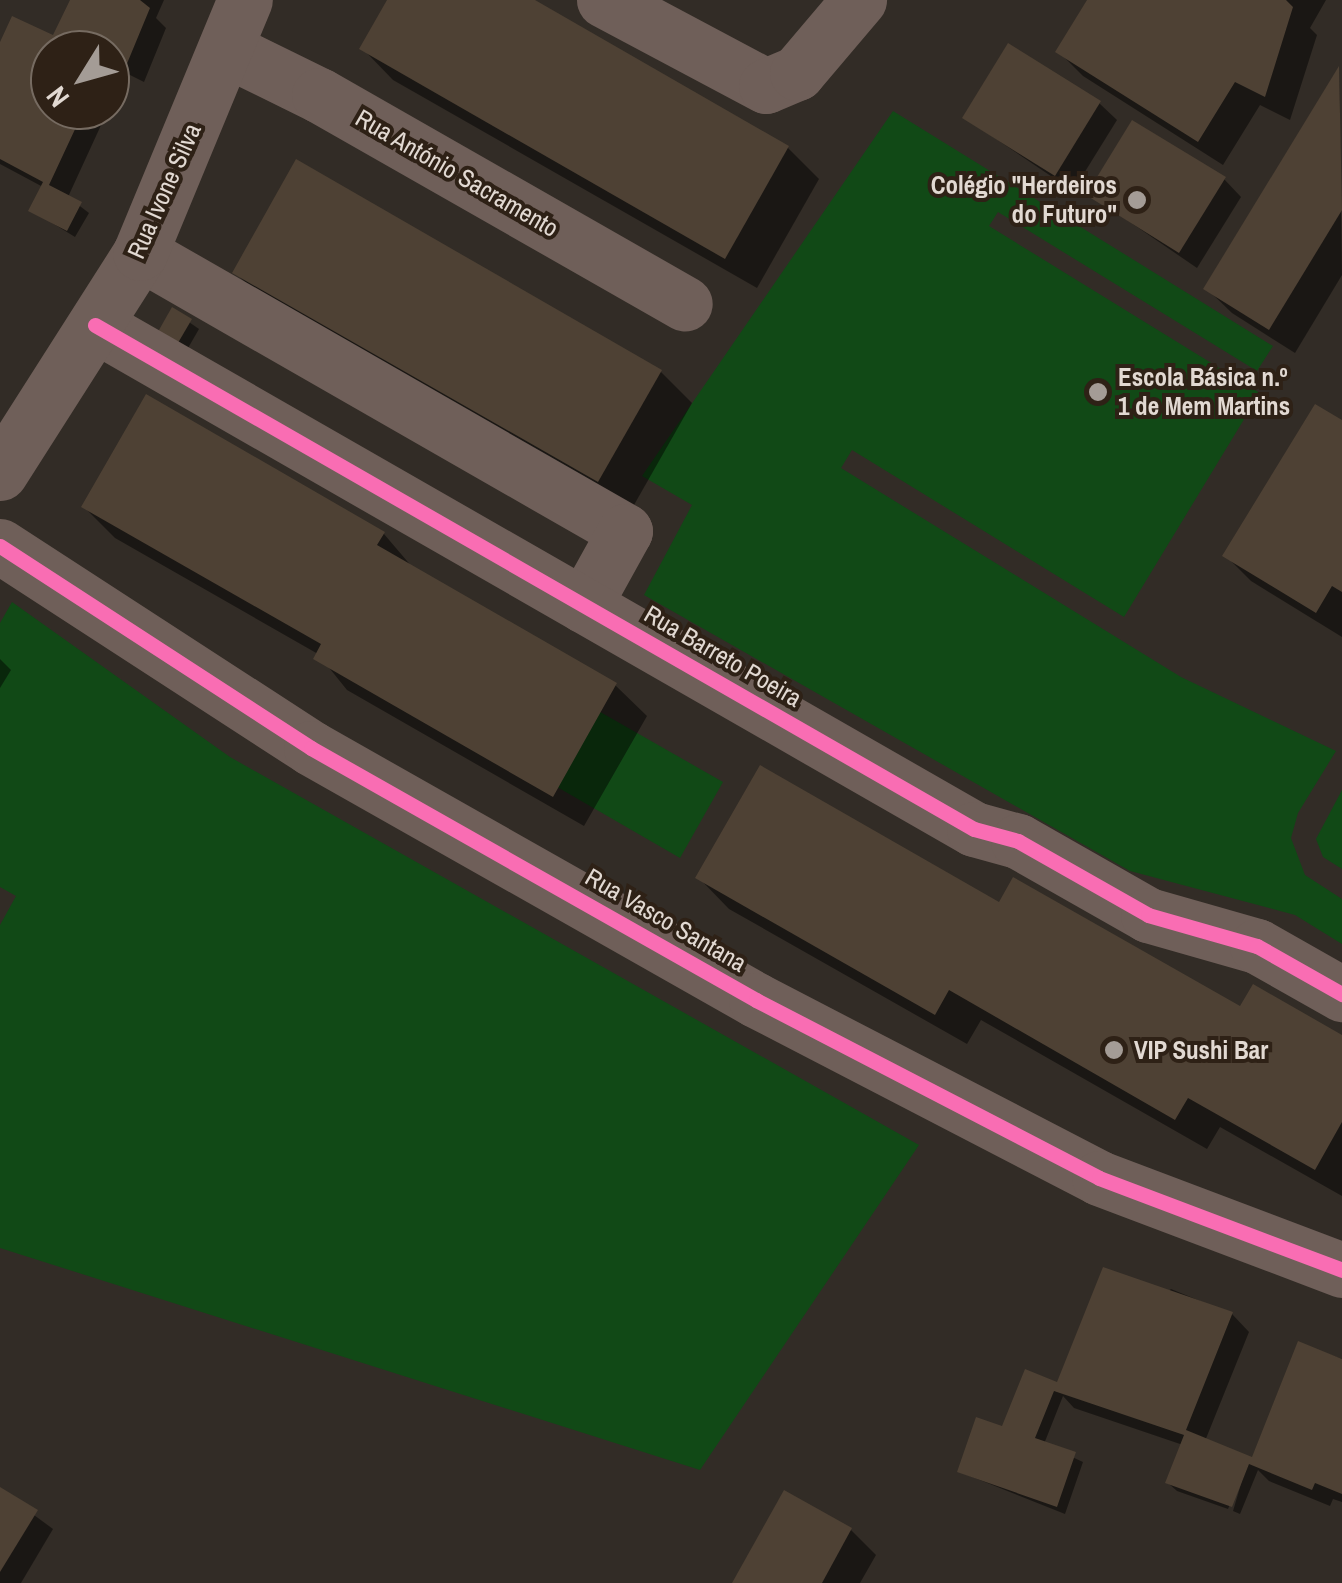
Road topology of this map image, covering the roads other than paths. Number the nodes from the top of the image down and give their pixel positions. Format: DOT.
graph roads {
  1 [pos="604,0"];
  2 [pos="858,0"];
  3 [pos="235,24"];
  4 [pos="140,253"];
  5 [pos="686,304"];
  6 [pos="95,325"];
  7 [pos="0,473"];
  8 [pos="0,546"];
  9 [pos="584,605"];
  10 [pos="1342,994"];
  11 [pos="1337,1260"];
  1 -- 2 [label="street"];
  3 -- 4 [label="street, Rua Ivone Silva"];
  3 -- 5 [label="street, Rua António Sacramento"];
  4 -- 6 [label="street, Rua Ivone Silva"];
  4 -- 9 [label="street"];
  6 -- 7 [label="street, Rua Ivone Silva"];
  6 -- 9 [label="street, Rua Barreto Poeira"];
  8 -- 11 [label="street, Rua Vasco Santana"];
  9 -- 10 [label="street, Rua Barreto Poeira"];
}
